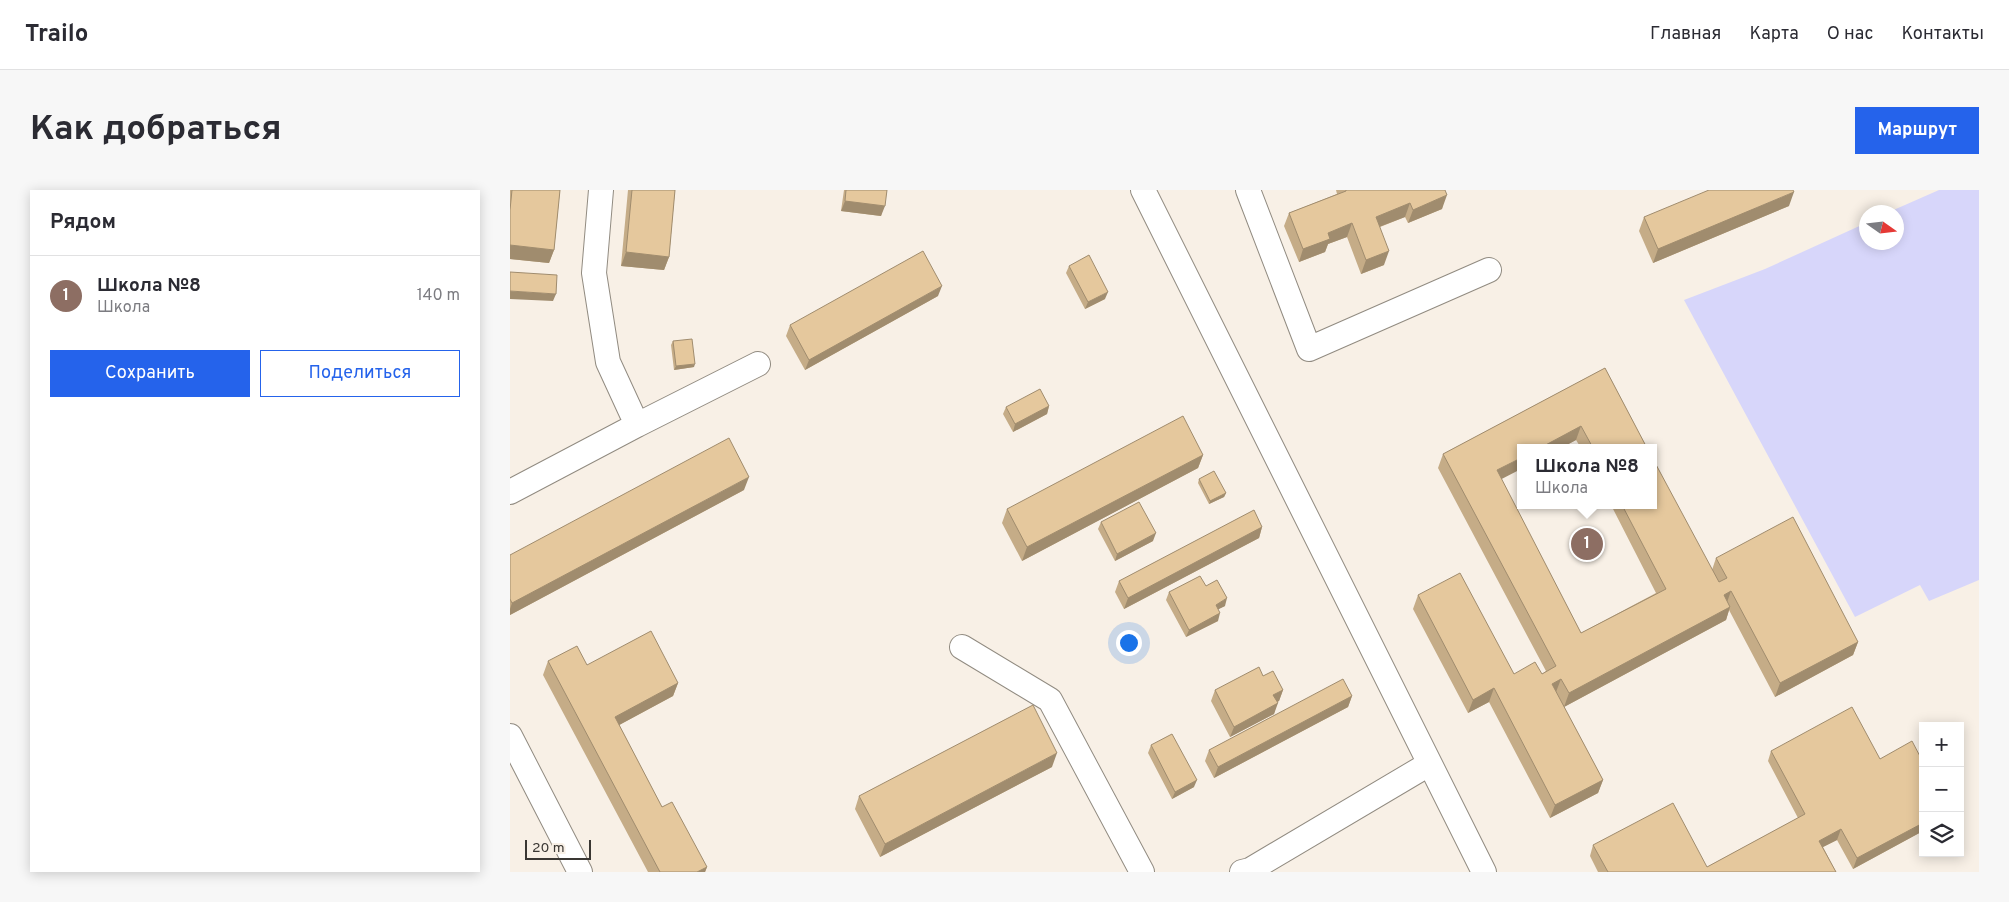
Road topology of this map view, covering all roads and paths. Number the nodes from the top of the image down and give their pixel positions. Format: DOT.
graph roads {
  1 [pos="601,190"];
  2 [pos="1143,190"];
  3 [pos="1248,190"];
  4 [pos="1489,270"];
  5 [pos="758,364"];
  6 [pos="637,425"];
  7 [pos="510,492"];
  8 [pos="962,647"];
  9 [pos="510,736"];
  10 [pos="1429,764"];
  11 [pos="580,872"];
  12 [pos="1142,872"];
  13 [pos="1242,872"];
  14 [pos="1484,872"];
  1 -- 6 [label="street"];
  2 -- 10 [label="street"];
  3 -- 4 [label="street"];
  5 -- 6 [label="street"];
  6 -- 7 [label="street"];
  8 -- 12 [label="street"];
  9 -- 11 [label="street"];
  10 -- 13 [label="street"];
  10 -- 14 [label="street"];
}
